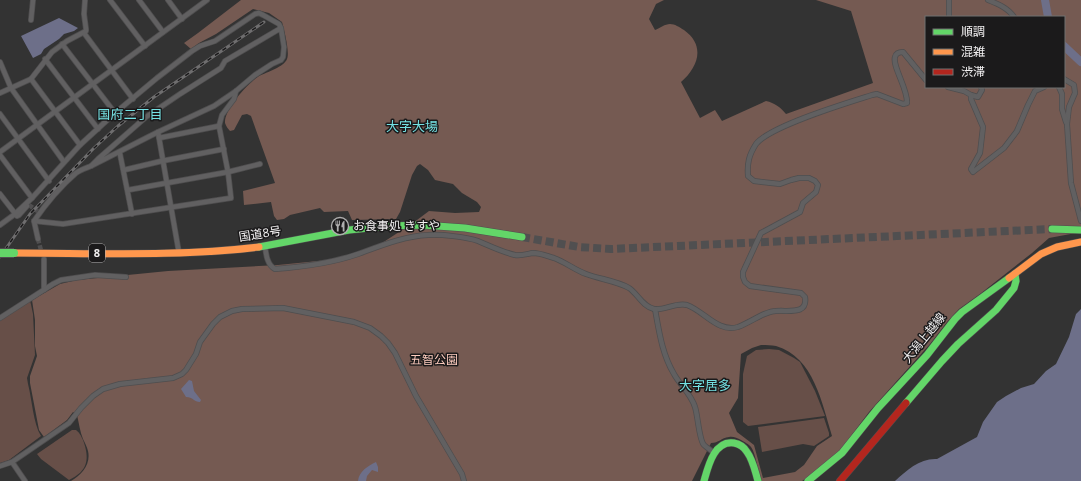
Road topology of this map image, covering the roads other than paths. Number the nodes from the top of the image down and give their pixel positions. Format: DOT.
graph roads {
  1 [pos="33,0"];
  2 [pos="85,0"];
  3 [pos="110,0"];
  4 [pos="139,0"];
  5 [pos="168,0"];
  6 [pos="207,0"];
  7 [pos="949,0"];
  8 [pos="988,0"];
  9 [pos="200,2"];
  10 [pos="949,16"];
  11 [pos="1013,16"];
  12 [pos="182,19"];
  13 [pos="31,20"];
  14 [pos="280,28"];
  15 [pos="163,32"];
  16 [pos="84,33"];
  17 [pos="62,44"];
  18 [pos="145,46"];
  19 [pos="45,59"];
  20 [pos="0,62"];
  21 [pos="112,70"];
  22 [pos="31,79"];
  23 [pos="925,79"];
  24 [pos="1065,80"];
  25 [pos="93,84"];
  26 [pos="11,88"];
  27 [pos="952,88"];
  28 [pos="981,88"];
  29 [pos="1042,88"];
  30 [pos="1059,88"];
  31 [pos="236,91"];
  32 [pos="0,93"];
  33 [pos="971,95"];
  34 [pos="74,98"];
  35 [pos="133,99"];
  36 [pos="56,112"];
  37 [pos="115,113"];
  38 [pos="0,114"];
  39 [pos="1067,124"];
  40 [pos="37,125"];
  41 [pos="219,126"];
  42 [pos="98,129"];
  43 [pos="158,132"];
  44 [pos="159,138"];
  45 [pos="18,139"];
  46 [pos="80,145"];
  47 [pos="224,149"];
  48 [pos="0,154"];
  49 [pos="120,154"];
  50 [pos="162,161"];
  51 [pos="64,162"];
  52 [pos="260,164"];
  53 [pos="91,166"];
  54 [pos="124,170"];
  55 [pos="228,172"];
  56 [pos="48,181"];
  57 [pos="167,182"];
  58 [pos="128,190"];
  59 [pos="0,194"];
  60 [pos="32,198"];
  61 [pos="29,205"];
  62 [pos="172,207"];
  63 [pos="15,214"];
  64 [pos="132,214"];
  65 [pos="34,221"];
  66 [pos="0,225"];
  67 [pos="1080,227"];
  68 [pos="1052,229"];
  69 [pos="522,237"];
  70 [pos="38,239"];
  71 [pos="1081,242"];
  72 [pos="265,246"];
  73 [pos="0,253"];
  74 [pos="179,253"];
  75 [pos="44,259"];
  76 [pos="1015,274"];
  77 [pos="126,278"];
  78 [pos="44,290"];
  79 [pos="655,309"];
  80 [pos="0,318"];
  81 [pos="714,453"];
  82 [pos="12,462"];
  83 [pos="0,466"];
  84 [pos="25,481"];
  85 [pos="464,481"];
  86 [pos="704,481"];
  87 [pos="758,481"];
  88 [pos="808,481"];
  89 [pos="840,481"];
  1 -- 13 [label="street"];
  2 -- 16 [label="street"];
  3 -- 18 [label="street"];
  4 -- 15 [label="street"];
  5 -- 12 [label="street"];
  6 -- 9 [label="street"];
  7 -- 10 [label="street"];
  8 -- 11 [label="street"];
  9 -- 12 [label="street"];
  12 -- 15 [label="street"];
  14 -- 31 [label="street"];
  14 -- 35 [label="street"];
  14 -- 53 [label="street"];
  15 -- 18 [label="street"];
  16 -- 17 [label="street"];
  16 -- 21 [label="street"];
  17 -- 19 [label="street"];
  17 -- 25 [label="street"];
  18 -- 21 [label="street"];
  19 -- 22 [label="street"];
  19 -- 34 [label="street"];
  20 -- 26 [label="street"];
  21 -- 25 [label="street"];
  21 -- 35 [label="street"];
  22 -- 26 [label="street"];
  22 -- 36 [label="street"];
  23 -- 79 [label="street"];
  24 -- 39 [label="street"];
  25 -- 34 [label="street"];
  25 -- 37 [label="street"];
  26 -- 32 [label="street"];
  26 -- 40 [label="street"];
  27 -- 33 [label="street"];
  28 -- 33 [label="street"];
  29 -- 33 [label="street"];
  30 -- 39 [label="street"];
  31 -- 41 [label="street"];
  31 -- 43 [label="street"];
  34 -- 36 [label="street"];
  34 -- 42 [label="street"];
  35 -- 37 [label="street"];
  36 -- 40 [label="street"];
  36 -- 46 [label="street"];
  37 -- 42 [label="street"];
  38 -- 45 [label="street"];
  39 -- 67 [label="street"];
  40 -- 45 [label="street"];
  40 -- 51 [label="street"];
  41 -- 44 [label="street"];
  41 -- 47 [label="street"];
  42 -- 46 [label="street"];
  43 -- 44 [label="street"];
  43 -- 53 [label="street"];
  44 -- 50 [label="street"];
  45 -- 48 [label="street"];
  45 -- 56 [label="street"];
  46 -- 51 [label="street"];
  47 -- 50 [label="street"];
  47 -- 55 [label="street"];
  48 -- 60 [label="street"];
  49 -- 54 [label="street"];
  50 -- 54 [label="street"];
  50 -- 57 [label="street"];
  51 -- 56 [label="street"];
  52 -- 55 [label="street"];
  53 -- 65 [label="street"];
  54 -- 58 [label="street"];
  55 -- 57 [label="street"];
  55 -- 62 [label="street"];
  56 -- 60 [label="street"];
  57 -- 58 [label="street"];
  57 -- 62 [label="street"];
  58 -- 64 [label="street"];
  59 -- 63 [label="street"];
  60 -- 63 [label="street"];
  61 -- 63 [label="street"];
  62 -- 64 [label="street"];
  62 -- 74 [label="street"];
  63 -- 66 [label="street"];
  64 -- 65 [label="street"];
  65 -- 70 [label="street"];
  67 -- 68 [label="main road"];
  69 -- 72 [label="main road, 国道8号 / 8"];
  71 -- 76 [label="main road, 大潟上越線"];
  72 -- 74 [label="main road, 国道8号 / 8"];
  72 -- 79 [label="street"];
  73 -- 74 [label="main road, 国道8号 / 8, bridge"];
  75 -- 78 [label="street"];
  76 -- 88 [label="main road, 大潟上越線"];
  76 -- 89 [label="main road"];
  77 -- 78 [label="street"];
  78 -- 80 [label="street"];
  79 -- 81 [label="street"];
  81 -- 86 [label="main road"];
  81 -- 87 [label="main road"];
  82 -- 83 [label="street"];
  82 -- 84 [label="street"];
  82 -- 85 [label="street"];
}
